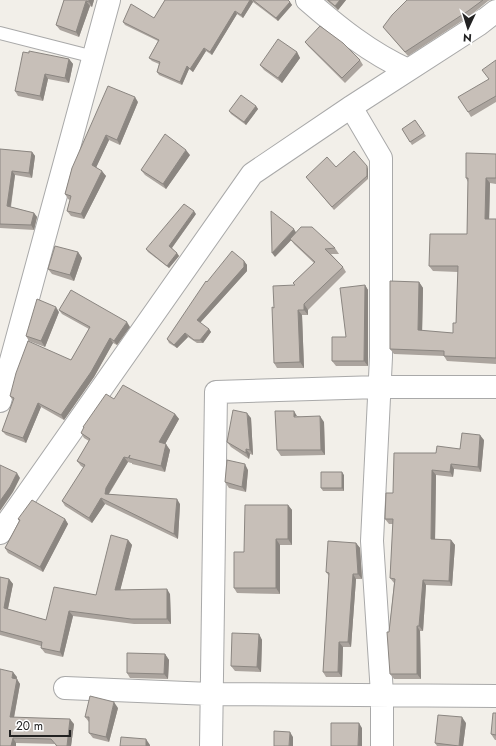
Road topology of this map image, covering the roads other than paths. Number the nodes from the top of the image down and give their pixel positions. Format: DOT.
graph roads {
  1 [pos="110,0"];
  2 [pos="307,0"];
  3 [pos="496,11"];
  4 [pos="0,33"];
  5 [pos="94,57"];
  6 [pos="408,70"];
  7 [pos="351,106"];
  8 [pos="379,387"];
  9 [pos="496,387"];
  10 [pos="0,401"];
  11 [pos="0,533"];
  12 [pos="64,688"];
  13 [pos="211,694"];
  14 [pos="382,694"];
  15 [pos="496,696"];
  16 [pos="211,746"];
  17 [pos="382,746"];
  1 -- 5 [label="street"];
  2 -- 6 [label="street"];
  3 -- 6 [label="street"];
  4 -- 5 [label="lane"];
  5 -- 10 [label="street"];
  6 -- 7 [label="street"];
  7 -- 8 [label="street"];
  7 -- 11 [label="street"];
  8 -- 9 [label="street"];
  8 -- 13 [label="street"];
  8 -- 14 [label="street"];
  12 -- 13 [label="street"];
  13 -- 14 [label="street"];
  13 -- 16 [label="street"];
  14 -- 15 [label="street"];
  14 -- 17 [label="street"];
}
